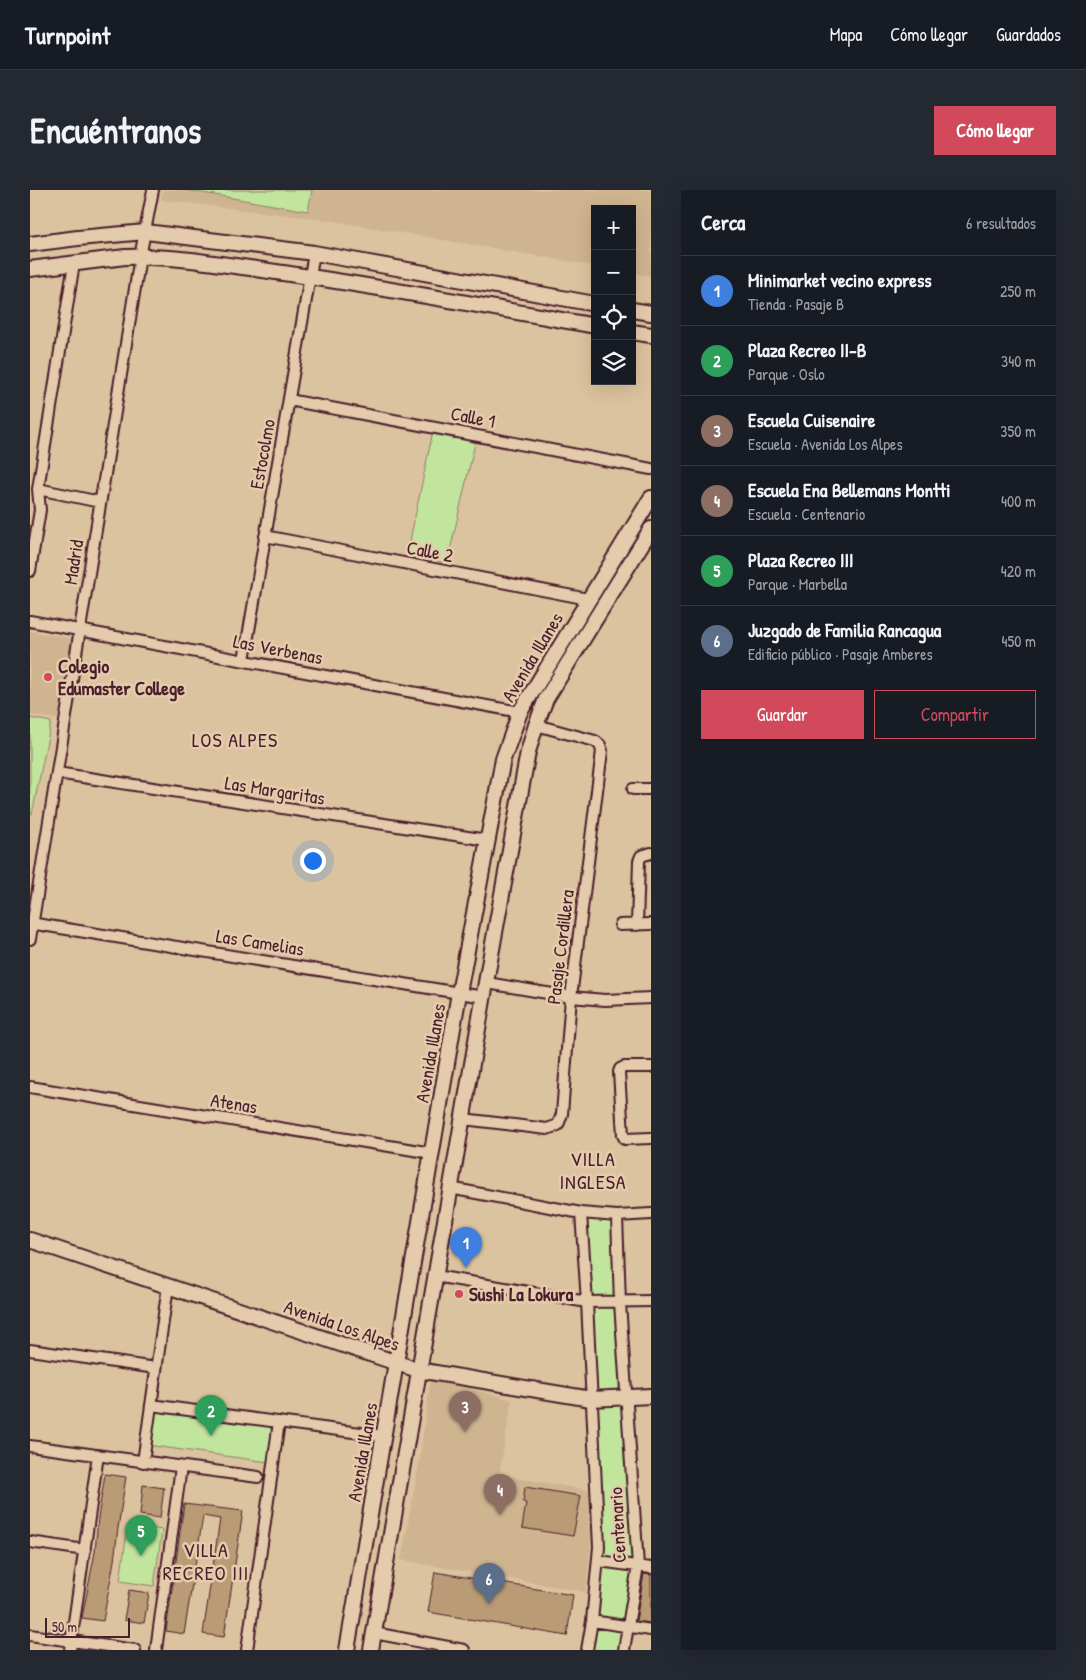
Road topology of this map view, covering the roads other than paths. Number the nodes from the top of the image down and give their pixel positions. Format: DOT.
graph roads {
  1 [pos="153,190"];
  2 [pos="146,232"];
  3 [pos="30,244"];
  4 [pos="314,253"];
  5 [pos="140,256"];
  6 [pos="74,263"];
  7 [pos="30,269"];
  8 [pos="310,276"];
  9 [pos="591,303"];
  10 [pos="636,311"];
  11 [pos="651,313"];
  12 [pos="591,325"];
  13 [pos="636,333"];
  14 [pos="651,335"];
  15 [pos="289,400"];
  16 [pos="651,469"];
  17 [pos="38,490"];
  18 [pos="651,498"];
  19 [pos="100,502"];
  20 [pos="651,529"];
  21 [pos="265,536"];
  22 [pos="30,571"];
  23 [pos="588,599"];
  24 [pos="30,620"];
  25 [pos="80,630"];
  26 [pos="244,660"];
  27 [pos="520,712"];
  28 [pos="536,725"];
  29 [pos="57,773"];
  30 [pos="651,788"];
  31 [pos="633,789"];
  32 [pos="487,840"];
  33 [pos="651,853"];
  34 [pos="31,923"];
  35 [pos="620,924"];
  36 [pos="637,924"];
  37 [pos="651,924"];
  38 [pos="30,939"];
  39 [pos="485,990"];
  40 [pos="459,993"];
  41 [pos="571,997"];
  42 [pos="651,998"];
  43 [pos="651,1067"];
  44 [pos="30,1087"];
  45 [pos="462,1118"];
  46 [pos="651,1138"];
  47 [pos="432,1153"];
  48 [pos="450,1188"];
  49 [pos="581,1214"];
  50 [pos="651,1214"];
  51 [pos="616,1216"];
  52 [pos="30,1240"];
  53 [pos="435,1276"];
  54 [pos="168,1286"];
  55 [pos="651,1301"];
  56 [pos="587,1302"];
  57 [pos="620,1303"];
  58 [pos="30,1350"];
  59 [pos="396,1363"];
  60 [pos="156,1368"];
  61 [pos="418,1370"];
  62 [pos="651,1396"];
  63 [pos="626,1398"];
  64 [pos="591,1399"];
  65 [pos="151,1405"];
  66 [pos="279,1422"];
  67 [pos="384,1436"];
  68 [pos="30,1446"];
  69 [pos="98,1456"];
  70 [pos="143,1462"];
  71 [pos="181,1467"];
  72 [pos="258,1477"];
  73 [pos="30,1542"];
  74 [pos="85,1550"];
  75 [pos="599,1561"];
  76 [pos="638,1566"];
  77 [pos="651,1568"];
  78 [pos="592,1621"];
  79 [pos="628,1626"];
  80 [pos="651,1630"];
  81 [pos="374,1633"];
  82 [pos="30,1635"];
  83 [pos="71,1645"];
  84 [pos="135,1650"];
  85 [pos="156,1650"];
  86 [pos="246,1650"];
  87 [pos="347,1650"];
  88 [pos="371,1650"];
  89 [pos="464,1650"];
  90 [pos="586,1650"];
  91 [pos="624,1650"];
  1 -- 2 [label="street, Madrid"];
  2 -- 3 [label="main road"];
  2 -- 4 [label="main road"];
  2 -- 5 [label="street, Madrid"];
  4 -- 8 [label="street, Estocolmo"];
  4 -- 9 [label="main road"];
  5 -- 6 [label="main road"];
  5 -- 8 [label="main road"];
  5 -- 19 [label="street, Madrid"];
  6 -- 7 [label="main road"];
  6 -- 17 [label="street"];
  8 -- 12 [label="main road"];
  8 -- 15 [label="street, Estocolmo"];
  10 -- 11 [label="main road"];
  13 -- 14 [label="main road"];
  15 -- 16 [label="street, Calle 1"];
  15 -- 21 [label="street, Estocolmo"];
  17 -- 19 [label="street"];
  17 -- 22 [label="street"];
  18 -- 23 [label="main road, Avenida Illanes"];
  19 -- 25 [label="street, Madrid"];
  20 -- 28 [label="main road, Avenida Illanes"];
  21 -- 23 [label="street, Calle 2"];
  21 -- 26 [label="street, Estocolmo"];
  23 -- 27 [label="main road, Avenida Illanes"];
  24 -- 25 [label="street, Las Verbenas"];
  25 -- 26 [label="street, Las Verbenas"];
  25 -- 29 [label="street, Madrid"];
  26 -- 27 [label="street, Las Verbenas"];
  27 -- 32 [label="main road, Avenida Illanes"];
  28 -- 39 [label="main road, Avenida Illanes"];
  28 -- 41 [label="street, Pasaje Cordillera"];
  29 -- 32 [label="street, Las Margaritas"];
  29 -- 34 [label="street, Madrid"];
  30 -- 31 [label="street"];
  32 -- 40 [label="main road, Avenida Illanes"];
  33 -- 36 [label="street"];
  34 -- 38 [label="street, Madrid"];
  34 -- 40 [label="street, Las Camelias"];
  35 -- 36 [label="street"];
  36 -- 37 [label="street"];
  39 -- 40 [label="street, Las Camelias"];
  39 -- 41 [label="street, Las Camelias"];
  39 -- 45 [label="main road, Avenida Illanes"];
  40 -- 47 [label="main road, Avenida Illanes"];
  41 -- 42 [label="street, Las Camelias"];
  41 -- 45 [label="street, Pasaje Cordillera"];
  43 -- 46 [label="street"];
  44 -- 47 [label="street, Atenas"];
  45 -- 48 [label="main road, Avenida Illanes"];
  47 -- 59 [label="main road, Avenida Illanes"];
  48 -- 49 [label="street"];
  48 -- 53 [label="main road, Avenida Illanes"];
  49 -- 51 [label="street"];
  49 -- 56 [label="street, Centenario"];
  50 -- 51 [label="street"];
  51 -- 57 [label="street, Centenario"];
  52 -- 54 [label="main road, Avenida Los Alpes"];
  53 -- 56 [label="street"];
  53 -- 61 [label="main road, Avenida Illanes"];
  54 -- 59 [label="main road, Avenida Los Alpes"];
  54 -- 60 [label="street"];
  55 -- 57 [label="street"];
  56 -- 57 [label="street"];
  56 -- 64 [label="street, Centenario"];
  57 -- 63 [label="street, Centenario"];
  58 -- 60 [label="street"];
  59 -- 61 [label="main road, Avenida Los Alpes"];
  59 -- 67 [label="main road, Avenida Illanes"];
  60 -- 65 [label="street"];
  61 -- 64 [label="main road, Avenida Los Alpes"];
  61 -- 81 [label="main road, Avenida Illanes"];
  62 -- 63 [label="main road, Avenida Los Alpes"];
  63 -- 64 [label="main road, Avenida Los Alpes"];
  63 -- 76 [label="street, Centenario"];
  64 -- 75 [label="street, Centenario"];
  65 -- 66 [label="street"];
  65 -- 70 [label="street"];
  66 -- 67 [label="street"];
  66 -- 86 [label="street"];
  67 -- 87 [label="main road, Avenida Illanes"];
  68 -- 69 [label="street"];
  69 -- 70 [label="street"];
  69 -- 74 [label="street"];
  70 -- 71 [label="street"];
  71 -- 72 [label="street"];
  71 -- 85 [label="street"];
  73 -- 74 [label="street"];
  74 -- 83 [label="street"];
  75 -- 76 [label="street"];
  75 -- 78 [label="street, Centenario"];
  76 -- 77 [label="street"];
  76 -- 79 [label="street, Centenario"];
  78 -- 79 [label="street"];
  78 -- 90 [label="street, Centenario"];
  79 -- 80 [label="street"];
  79 -- 91 [label="street, Centenario"];
  81 -- 88 [label="main road, Avenida Illanes"];
  81 -- 89 [label="street"];
  82 -- 83 [label="street"];
  83 -- 84 [label="street"];
}
